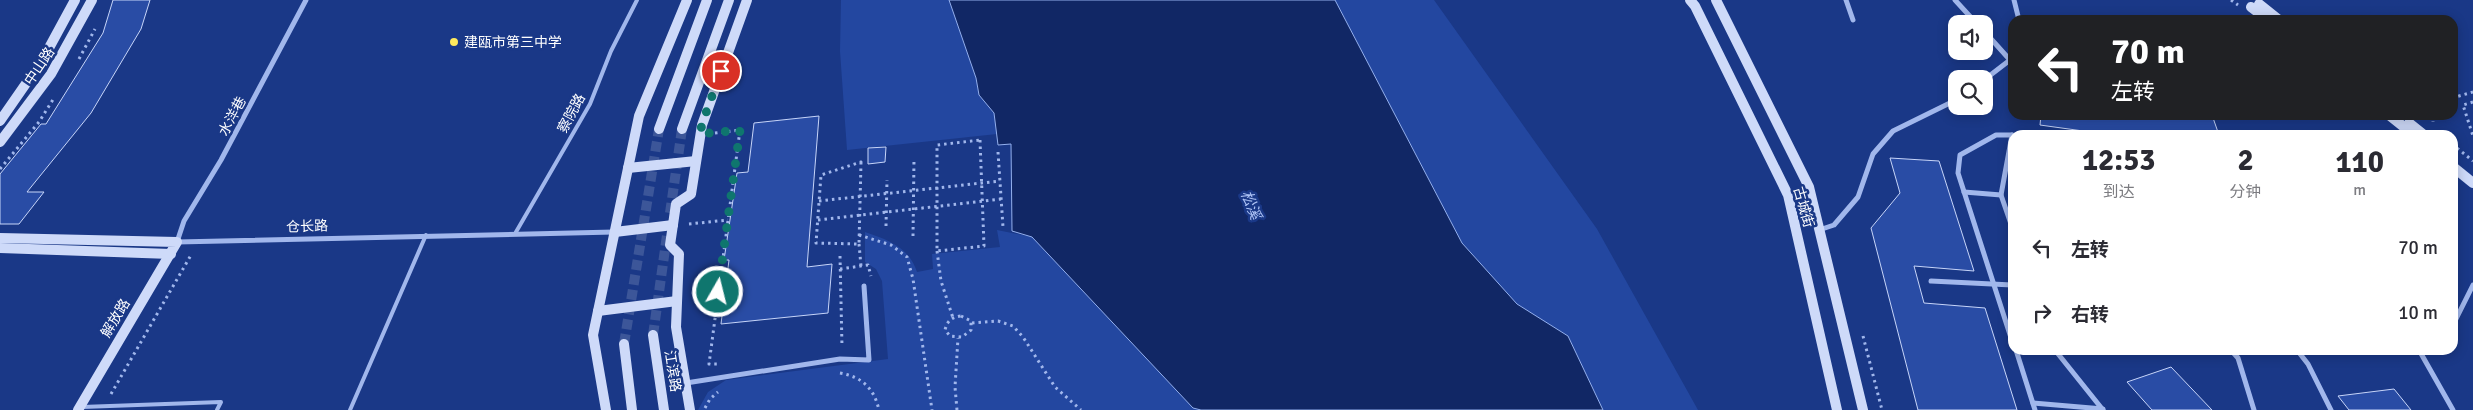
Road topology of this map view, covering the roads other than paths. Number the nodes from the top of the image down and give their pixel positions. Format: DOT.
graph roads {
  1 [pos="75,0"];
  2 [pos="92,0"];
  3 [pos="306,0"];
  4 [pos="637,0"];
  5 [pos="687,0"];
  6 [pos="707,0"];
  7 [pos="729,0"];
  8 [pos="747,0"];
  9 [pos="1690,0"];
  10 [pos="1716,0"];
  11 [pos="1846,0"];
  12 [pos="1955,0"];
  13 [pos="2014,0"];
  14 [pos="1969,15"];
  15 [pos="2018,15"];
  16 [pos="2264,15"];
  17 [pos="2271,15"];
  18 [pos="1853,20"];
  19 [pos="1993,40"];
  20 [pos="2008,54"];
  21 [pos="2008,61"];
  22 [pos="1993,73"];
  23 [pos="1948,104"];
  24 [pos="2395,120"];
  25 [pos="2405,120"];
  26 [pos="0,121"];
  27 [pos="659,129"];
  28 [pos="682,129"];
  29 [pos="2408,130"];
  30 [pos="2418,130"];
  31 [pos="2008,135"];
  32 [pos="0,142"];
  33 [pos="2008,157"];
  34 [pos="696,161"];
  35 [pos="2458,163"];
  36 [pos="628,168"];
  37 [pos="2458,171"];
  38 [pos="2473,174"];
  39 [pos="2473,183"];
  40 [pos="1964,192"];
  41 [pos="2001,195"];
  42 [pos="2008,215"];
  43 [pos="673,225"];
  44 [pos="1819,230"];
  45 [pos="516,232"];
  46 [pos="615,232"];
  47 [pos="426,236"];
  48 [pos="0,238"];
  49 [pos="177,242"];
  50 [pos="0,248"];
  51 [pos="171,254"];
  52 [pos="1931,281"];
  53 [pos="1994,284"];
  54 [pos="2473,285"];
  55 [pos="864,286"];
  56 [pos="2008,286"];
  57 [pos="677,301"];
  58 [pos="598,311"];
  59 [pos="2458,315"];
  60 [pos="2008,327"];
  61 [pos="653,336"];
  62 [pos="624,344"];
  63 [pos="2018,355"];
  64 [pos="2059,355"];
  65 [pos="2235,355"];
  66 [pos="2301,355"];
  67 [pos="2422,355"];
  68 [pos="685,383"];
  69 [pos="2033,403"];
  70 [pos="79,408"];
  71 [pos="217,410"];
  72 [pos="350,410"];
  73 [pos="606,410"];
  74 [pos="632,410"];
  75 [pos="664,410"];
  76 [pos="690,410"];
  77 [pos="1837,410"];
  78 [pos="1863,410"];
  79 [pos="2035,410"];
  80 [pos="2103,410"];
  81 [pos="2254,410"];
  82 [pos="2331,410"];
  83 [pos="2452,410"];
  1 -- 26 [label="main road, 中山路"];
  2 -- 32 [label="main road, 中山路"];
  3 -- 49 [label="street, 水洋巷"];
  4 -- 45 [label="lane, 察院路"];
  5 -- 36 [label="main road"];
  6 -- 27 [label="main road"];
  7 -- 28 [label="main road"];
  8 -- 34 [label="main road"];
  9 -- 77 [label="main road, 古城街"];
  10 -- 44 [label="main road, 古城街"];
  11 -- 18 [label="street"];
  12 -- 14 [label="street"];
  13 -- 15 [label="street"];
  16 -- 17 [label="main road"];
  19 -- 20 [label="street"];
  21 -- 22 [label="street"];
  23 -- 44 [label="street"];
  24 -- 29 [label="main road"];
  25 -- 30 [label="main road"];
  31 -- 40 [label="street"];
  33 -- 41 [label="street"];
  34 -- 36 [label="main road"];
  34 -- 43 [label="main road"];
  35 -- 38 [label="main road"];
  36 -- 46 [label="main road"];
  37 -- 39 [label="main road"];
  40 -- 41 [label="street"];
  40 -- 53 [label="street"];
  41 -- 42 [label="street"];
  43 -- 46 [label="main road"];
  43 -- 57 [label="main road"];
  44 -- 78 [label="main road, 古城街"];
  45 -- 46 [label="street, 仓长路"];
  45 -- 47 [label="street, 仓长路"];
  46 -- 58 [label="main road"];
  47 -- 49 [label="street, 仓长路"];
  47 -- 72 [label="lane"];
  48 -- 49 [label="main road, 仓长路"];
  49 -- 51 [label="main road, 解放路"];
  50 -- 51 [label="main road"];
  51 -- 70 [label="main road, 解放路"];
  52 -- 53 [label="street"];
  53 -- 56 [label="street"];
  53 -- 60 [label="street"];
  54 -- 59 [label="street"];
  55 -- 68 [label="street"];
  57 -- 58 [label="main road"];
  57 -- 68 [label="main road"];
  58 -- 73 [label="main road"];
  61 -- 75 [label="main road, 江滨路"];
  62 -- 74 [label="main road"];
  63 -- 69 [label="street"];
  64 -- 80 [label="street"];
  65 -- 81 [label="street"];
  66 -- 82 [label="street"];
  67 -- 83 [label="street"];
  68 -- 76 [label="main road"];
  69 -- 79 [label="street"];
  69 -- 80 [label="street"];
  70 -- 71 [label="lane"];
}
